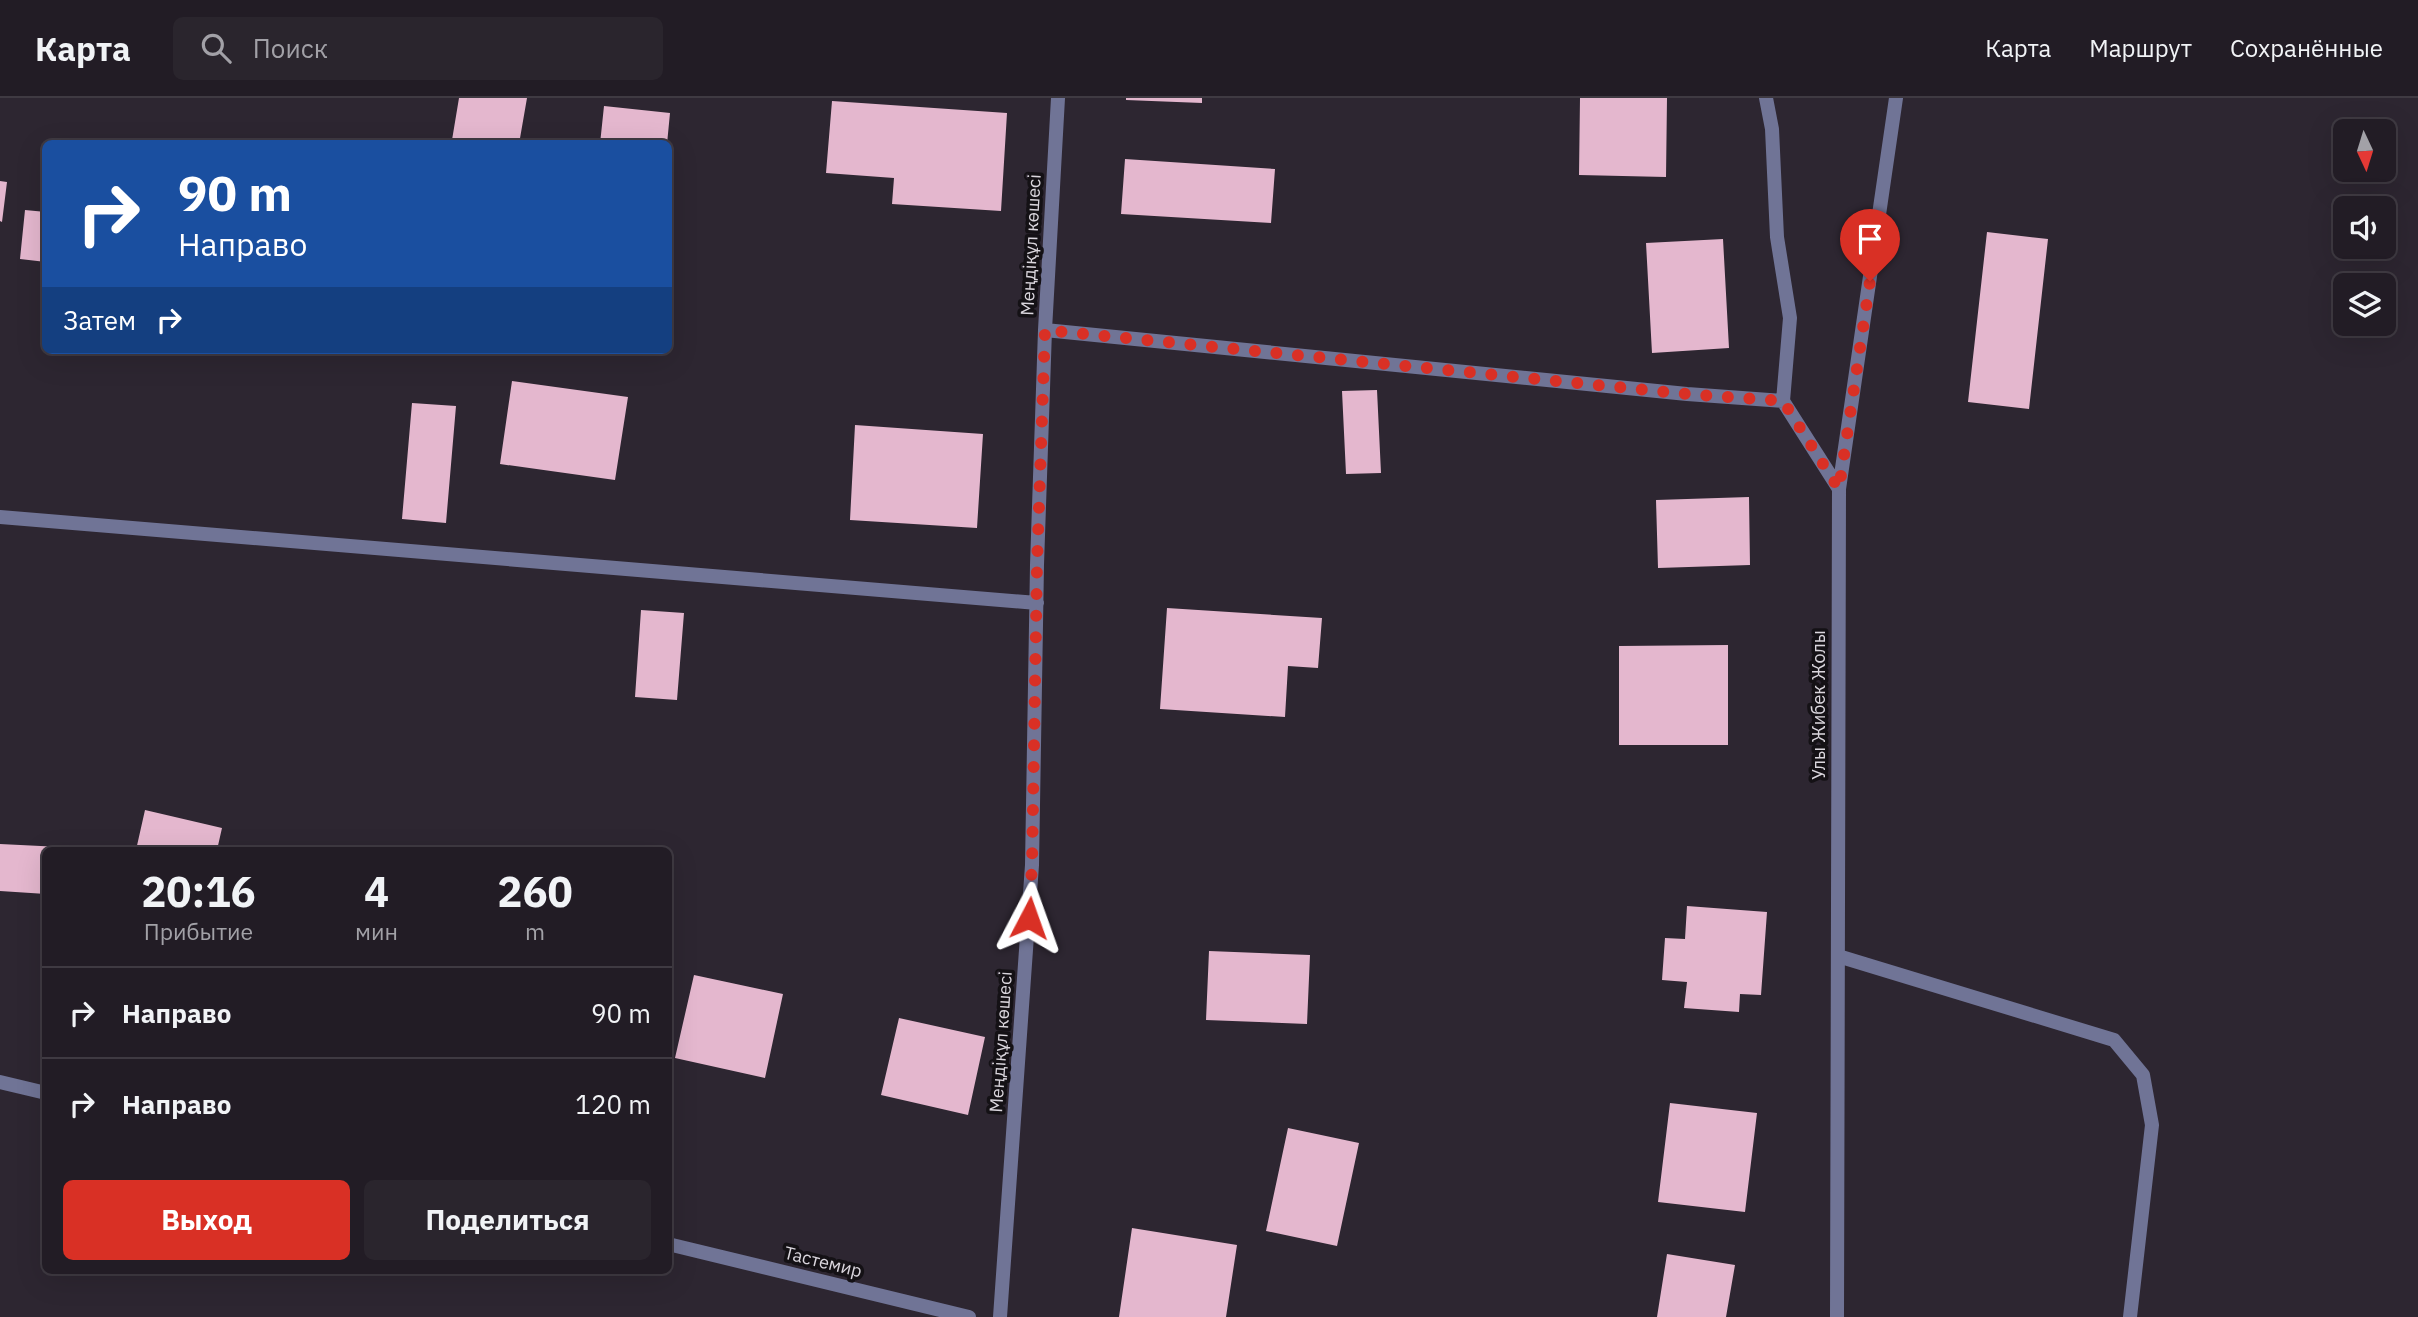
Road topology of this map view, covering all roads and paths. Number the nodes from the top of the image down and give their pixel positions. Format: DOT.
graph roads {
  1 [pos="1058,98"];
  2 [pos="1766,98"];
  3 [pos="1896,98"];
  4 [pos="1045,330"];
  5 [pos="1783,401"];
  6 [pos="1839,489"];
  7 [pos="0,517"];
  8 [pos="1037,603"];
  9 [pos="1838,956"];
  10 [pos="0,1082"];
  11 [pos="42,1092"];
  12 [pos="672,1245"];
  13 [pos="969,1317"];
  14 [pos="1000,1317"];
  15 [pos="1837,1317"];
  16 [pos="2130,1317"];
  1 -- 4 [label="street, Меңдіқұл көшесі"];
  2 -- 5 [label="street"];
  3 -- 6 [label="street, Улы Жибек Жолы"];
  4 -- 5 [label="street"];
  4 -- 8 [label="street, Меңдіқұл көшесі"];
  5 -- 6 [label="street"];
  6 -- 9 [label="street, Улы Жибек Жолы"];
  7 -- 8 [label="street"];
  8 -- 14 [label="street, Меңдіқұл көшесі"];
  9 -- 15 [label="street, Улы Жибек Жолы"];
  9 -- 16 [label="street"];
  10 -- 11 [label="street"];
  12 -- 13 [label="street, Тастемир"];
}
